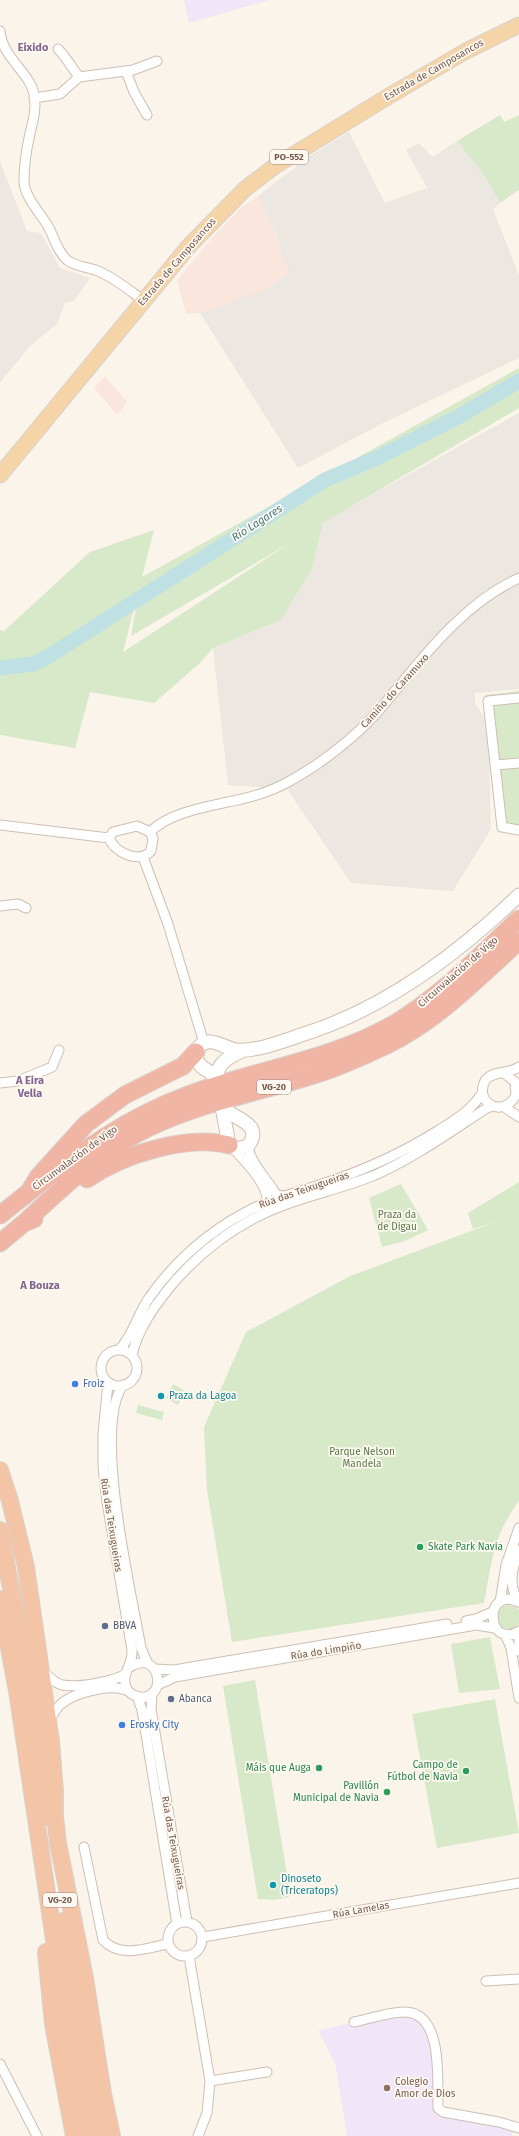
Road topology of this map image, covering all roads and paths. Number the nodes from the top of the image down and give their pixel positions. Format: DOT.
graph roads {
  1 [pos="519,25"];
  2 [pos="0,31"];
  3 [pos="0,34"];
  4 [pos="58,50"];
  5 [pos="157,61"];
  6 [pos="126,71"];
  7 [pos="79,77"];
  8 [pos="34,98"];
  9 [pos="147,115"];
  10 [pos="144,301"];
  11 [pos="0,475"];
  12 [pos="519,578"];
  13 [pos="519,698"];
  14 [pos="519,763"];
  15 [pos="495,765"];
  16 [pos="0,825"];
  17 [pos="519,830"];
  18 [pos="150,832"];
  19 [pos="110,838"];
  20 [pos="143,857"];
  21 [pos="519,895"];
  22 [pos="0,906"];
  23 [pos="26,908"];
  24 [pos="519,918"];
  25 [pos="519,941"];
  26 [pos="221,1046"];
  27 [pos="200,1047"];
  28 [pos="59,1050"];
  29 [pos="245,1050"];
  30 [pos="220,1065"];
  31 [pos="519,1067"];
  32 [pos="504,1073"];
  33 [pos="0,1083"];
  34 [pos="518,1084"];
  35 [pos="482,1093"];
  36 [pos="516,1095"];
  37 [pos="519,1105"];
  38 [pos="493,1106"];
  39 [pos="504,1107"];
  40 [pos="519,1117"];
  41 [pos="230,1146"];
  42 [pos="248,1146"];
  43 [pos="28,1192"];
  44 [pos="283,1196"];
  45 [pos="267,1202"];
  46 [pos="0,1215"];
  47 [pos="24,1223"];
  48 [pos="0,1243"];
  49 [pos="119,1350"];
  50 [pos="132,1355"];
  51 [pos="108,1382"];
  52 [pos="123,1385"];
  53 [pos="0,1470"];
  54 [pos="0,1499"];
  55 [pos="519,1528"];
  56 [pos="0,1530"];
  57 [pos="519,1550"];
  58 [pos="0,1563"];
  59 [pos="0,1598"];
  60 [pos="500,1602"];
  61 [pos="519,1602"];
  62 [pos="492,1612"];
  63 [pos="495,1628"];
  64 [pos="519,1631"];
  65 [pos="505,1634"];
  66 [pos="519,1636"];
  67 [pos="519,1651"];
  68 [pos="32,1666"];
  69 [pos="151,1666"];
  70 [pos="128,1670"];
  71 [pos="158,1685"];
  72 [pos="17,1690"];
  73 [pos="128,1691"];
  74 [pos="152,1693"];
  75 [pos="137,1696"];
  76 [pos="519,1698"];
  77 [pos="49,1723"];
  78 [pos="84,1847"];
  79 [pos="49,1872"];
  80 [pos="519,1883"];
  81 [pos="71,1908"];
  82 [pos="187,1922"];
  83 [pos="177,1924"];
  84 [pos="203,1937"];
  85 [pos="168,1944"];
  86 [pos="190,1956"];
  87 [pos="519,1979"];
  88 [pos="486,1981"];
  89 [pos="354,2022"];
  90 [pos="0,2064"];
  91 [pos="267,2072"];
  92 [pos="210,2081"];
  93 [pos="519,2128"];
  94 [pos="37,2136"];
  95 [pos="74,2136"];
  96 [pos="86,2136"];
  97 [pos="98,2136"];
  98 [pos="112,2136"];
  99 [pos="198,2136"];
  1 -- 10 [label="main road, Estrada de Camposancos / PO-552"];
  2 -- 3 [label="street"];
  3 -- 8 [label="street"];
  4 -- 7 [label="street"];
  5 -- 6 [label="street"];
  6 -- 7 [label="street"];
  6 -- 9 [label="street"];
  7 -- 8 [label="street"];
  8 -- 10 [label="street"];
  10 -- 11 [label="main road, Estrada de Camposancos / PO-552"];
  12 -- 18 [label="street, Camiño do Caramuxo"];
  13 -- 15 [label="street"];
  14 -- 15 [label="street"];
  15 -- 17 [label="street"];
  16 -- 19 [label="street"];
  18 -- 19 [label="street"];
  18 -- 20 [label="street"];
  19 -- 20 [label="street"];
  20 -- 27 [label="street"];
  21 -- 29 [label="main road"];
  22 -- 23 [label="street"];
  24 -- 43 [label="highway, Circunvalación de Vigo / VG-20"];
  25 -- 47 [label="highway, Circunvalación de Vigo / VG-20"];
  26 -- 27 [label="main road"];
  26 -- 29 [label="main road"];
  26 -- 30 [label="main road"];
  27 -- 30 [label="main road"];
  27 -- 43 [label="highway"];
  28 -- 33 [label="street"];
  29 -- 30 [label="main road"];
  31 -- 32 [label="street, Rúa das Teixugueiras"];
  32 -- 34 [label="street"];
  32 -- 35 [label="street, Rúa das Teixugueiras"];
  34 -- 36 [label="street"];
  35 -- 38 [label="street"];
  35 -- 44 [label="street, Rúa das Teixugueiras"];
  36 -- 37 [label="street"];
  36 -- 39 [label="street"];
  38 -- 39 [label="street"];
  38 -- 50 [label="street, Rúa das Teixugueiras"];
  39 -- 40 [label="street"];
  41 -- 42 [label="main road"];
  41 -- 42 [label="main road"];
  41 -- 45 [label="street"];
  41 -- 47 [label="highway"];
  42 -- 44 [label="street"];
  43 -- 46 [label="highway"];
  44 -- 45 [label="street, Rúa das Teixugueiras"];
  45 -- 49 [label="street, Rúa das Teixugueiras"];
  47 -- 48 [label="highway"];
  49 -- 50 [label="street"];
  49 -- 51 [label="street, Rúa das Teixugueiras"];
  50 -- 52 [label="street, Rúa das Teixugueiras"];
  51 -- 52 [label="street"];
  51 -- 70 [label="street, Rúa das Teixugueiras"];
  52 -- 69 [label="street, Rúa das Teixugueiras"];
  53 -- 68 [label="highway"];
  54 -- 68 [label="highway"];
  55 -- 60 [label="street"];
  56 -- 68 [label="highway, VG-20"];
  57 -- 61 [label="street"];
  58 -- 72 [label="highway, VG-20"];
  59 -- 72 [label="highway"];
  60 -- 61 [label="street"];
  60 -- 62 [label="street"];
  62 -- 63 [label="street"];
  62 -- 69 [label="street, Rúa do Limpiño"];
  63 -- 65 [label="street"];
  63 -- 71 [label="street, Rúa do Limpiño"];
  64 -- 65 [label="street"];
  65 -- 76 [label="street"];
  66 -- 67 [label="street"];
  68 -- 70 [label="street"];
  68 -- 77 [label="highway"];
  68 -- 79 [label="highway, VG-20"];
  69 -- 70 [label="street"];
  69 -- 71 [label="street, Rúa das Teixugueiras"];
  70 -- 73 [label="street, Rúa das Teixugueiras"];
  71 -- 74 [label="street"];
  72 -- 79 [label="highway, VG-20"];
  73 -- 75 [label="street"];
  73 -- 77 [label="street"];
  74 -- 75 [label="street"];
  74 -- 82 [label="street, Rúa das Teixugueiras"];
  75 -- 83 [label="street, Rúa das Teixugueiras"];
  77 -- 81 [label="highway"];
  78 -- 85 [label="street"];
  79 -- 81 [label="highway"];
  79 -- 95 [label="highway"];
  79 -- 96 [label="highway, VG-20"];
  79 -- 97 [label="highway, VG-20"];
  80 -- 84 [label="street, Rúa Lamelas"];
  81 -- 98 [label="highway"];
  82 -- 83 [label="street"];
  82 -- 84 [label="street"];
  83 -- 85 [label="street"];
  84 -- 86 [label="street"];
  85 -- 86 [label="street"];
  86 -- 92 [label="street"];
  87 -- 88 [label="street"];
  89 -- 93 [label="street"];
  90 -- 94 [label="street"];
  91 -- 92 [label="street"];
  92 -- 99 [label="street"];
}
